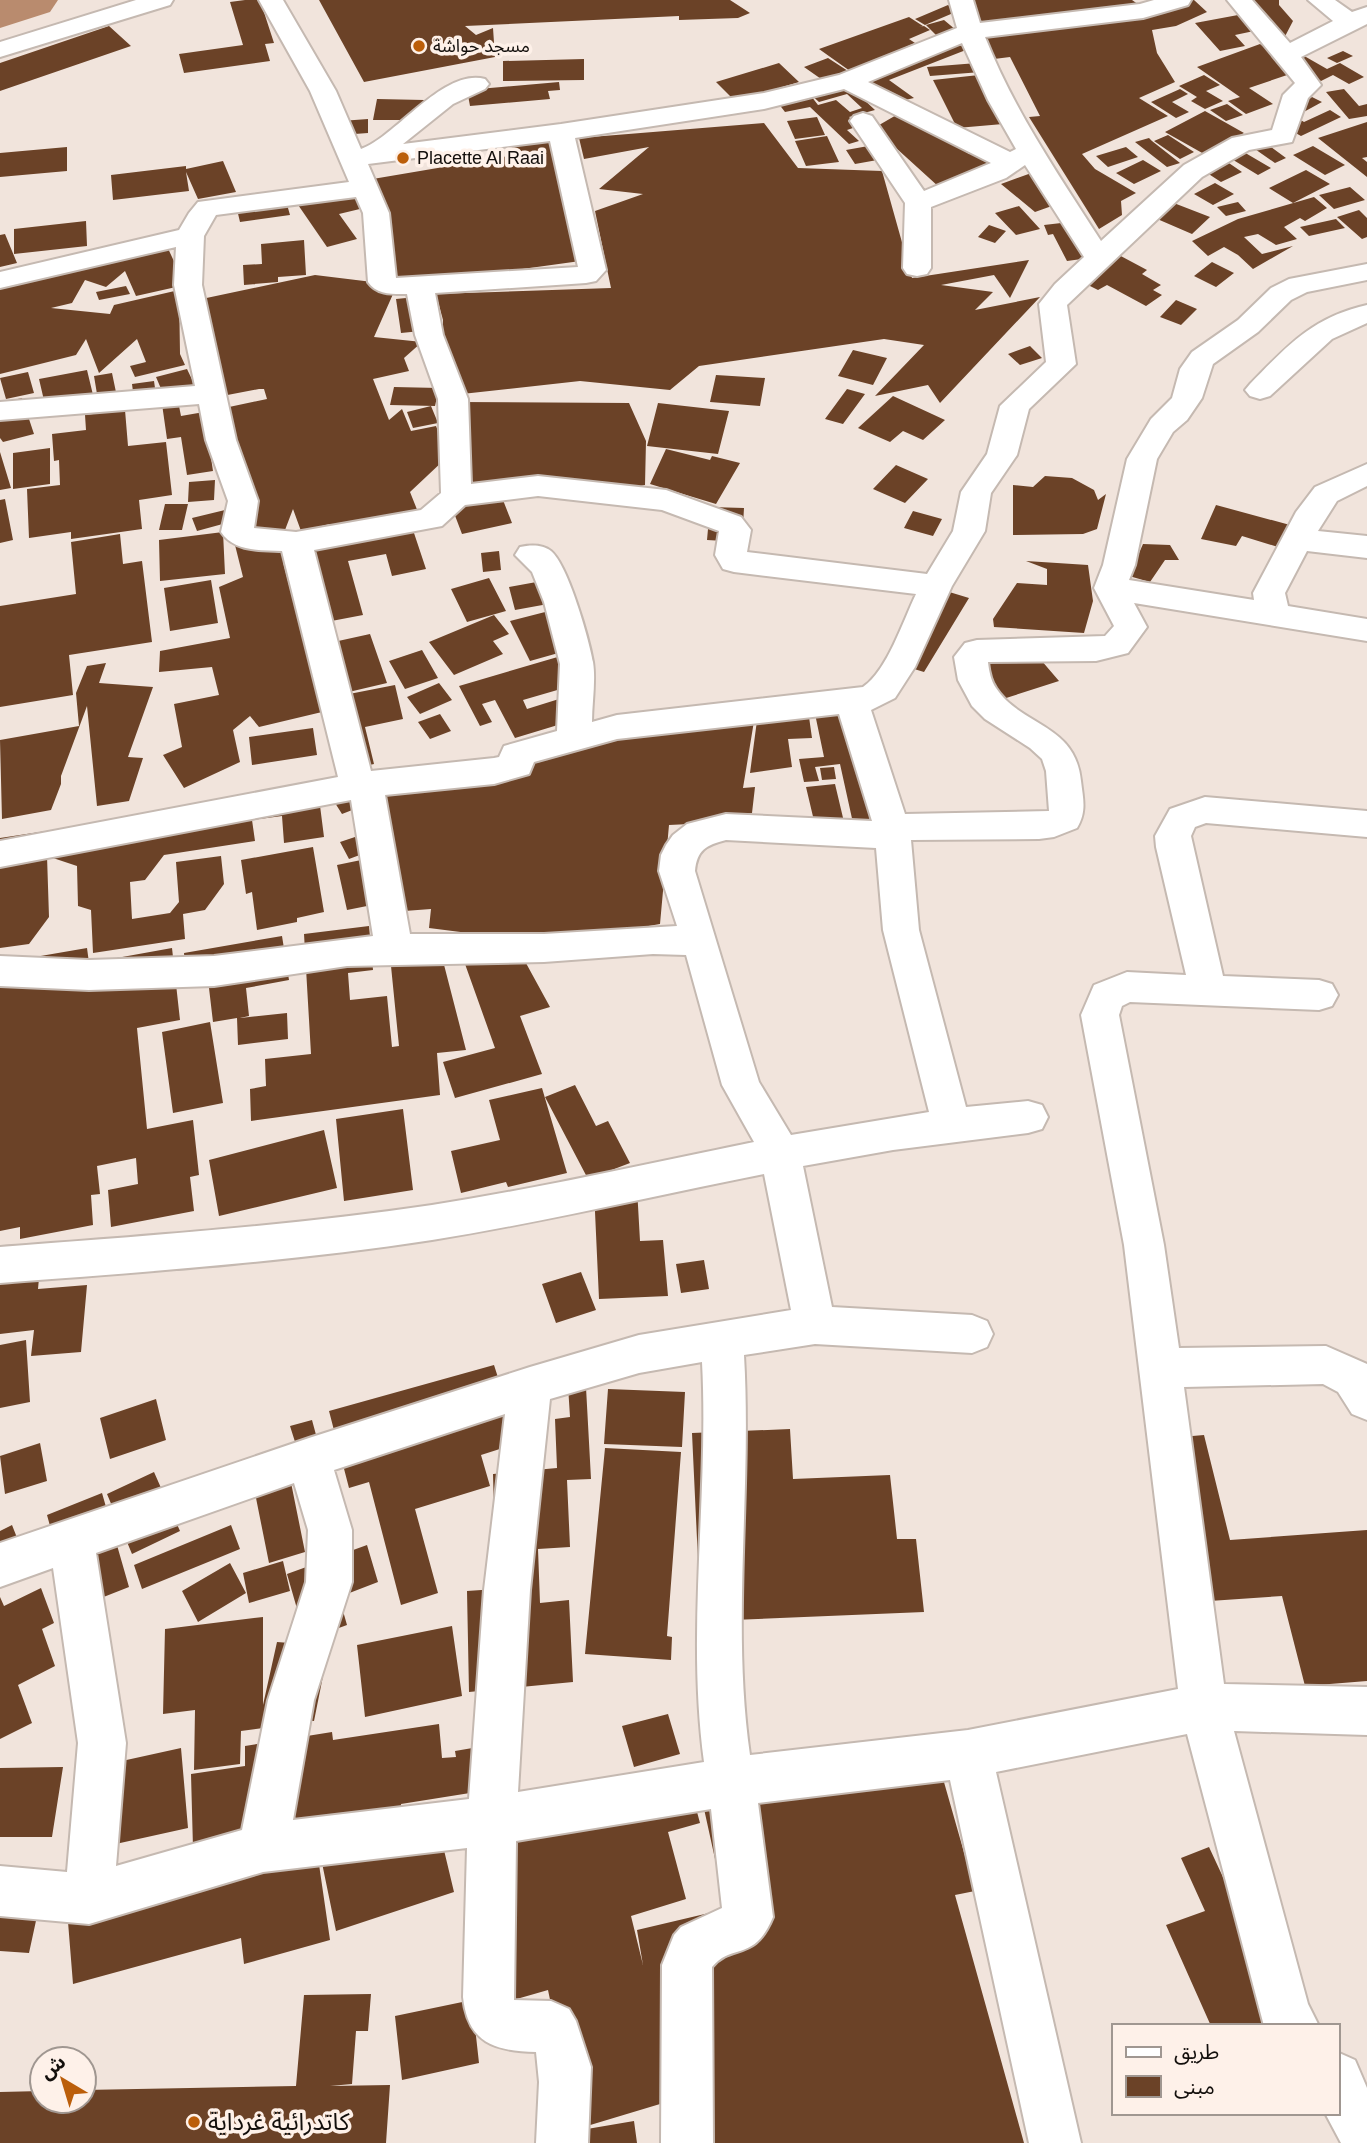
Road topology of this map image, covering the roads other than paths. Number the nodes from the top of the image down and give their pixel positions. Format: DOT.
graph roads {
  1 [pos="161,0"];
  2 [pos="271,0"];
  3 [pos="961,0"];
  4 [pos="1179,0"];
  5 [pos="1239,0"];
  6 [pos="1320,0"];
  7 [pos="1359,18"];
  8 [pos="968,32"];
  9 [pos="0,50"];
  10 [pos="1286,55"];
  11 [pos="848,80"];
  12 [pos="476,85"];
  13 [pos="863,121"];
  14 [pos="561,132"];
  15 [pos="363,157"];
  16 [pos="1021,157"];
  17 [pos="365,188"];
  18 [pos="918,203"];
  19 [pos="190,236"];
  20 [pos="1098,258"];
  21 [pos="917,268"];
  22 [pos="1367,272"];
  23 [pos="0,280"];
  24 [pos="419,286"];
  25 [pos="1367,314"];
  26 [pos="1260,390"];
  27 [pos="213,394"];
  28 [pos="0,411"];
  29 [pos="1367,474"];
  30 [pos="456,496"];
  31 [pos="1298,539"];
  32 [pos="296,543"];
  33 [pos="1367,547"];
  34 [pos="531,555"];
  35 [pos="936,586"];
  36 [pos="1110,588"];
  37 [pos="1273,613"];
  38 [pos="1367,629"];
  39 [pos="851,700"];
  40 [pos="574,737"];
  41 [pos="362,786"];
  42 [pos="1367,824"];
  43 [pos="892,831"];
  44 [pos="0,854"];
  45 [pos="701,940"];
  46 [pos="394,949"];
  47 [pos="0,971"];
  48 [pos="1208,991"];
  49 [pos="1320,995"];
  50 [pos="1028,1117"];
  51 [pos="951,1123"];
  52 [pos="780,1152"];
  53 [pos="0,1265"];
  54 [pos="815,1325"];
  55 [pos="972,1334"];
  56 [pos="722,1339"];
  57 [pos="1160,1367"];
  58 [pos="530,1386"];
  59 [pos="1367,1400"];
  60 [pos="309,1458"];
  61 [pos="72,1542"];
  62 [pos="0,1565"];
  63 [pos="1204,1707"];
  64 [pos="1367,1711"];
  65 [pos="968,1754"];
  66 [pos="729,1782"];
  67 [pos="492,1821"];
  68 [pos="263,1848"];
  69 [pos="0,1891"];
  70 [pos="89,1899"];
  71 [pos="1291,2024"];
  72 [pos="1339,2083"];
  73 [pos="1367,2131"];
  74 [pos="562,2143"];
  75 [pos="687,2143"];
  76 [pos="1055,2143"];
  1 -- 9 [label="street"];
  2 -- 15 [label="street"];
  3 -- 8 [label="street"];
  4 -- 8 [label="street"];
  5 -- 10 [label="street"];
  6 -- 7 [label="street"];
  7 -- 10 [label="street"];
  8 -- 11 [label="street"];
  8 -- 16 [label="street"];
  10 -- 20 [label="street"];
  11 -- 14 [label="street"];
  11 -- 16 [label="street"];
  12 -- 15 [label="street"];
  13 -- 18 [label="street"];
  14 -- 15 [label="street"];
  14 -- 24 [label="street"];
  15 -- 17 [label="street"];
  16 -- 18 [label="street"];
  16 -- 20 [label="street"];
  17 -- 19 [label="street"];
  17 -- 24 [label="street"];
  18 -- 21 [label="street"];
  19 -- 23 [label="street"];
  19 -- 27 [label="street"];
  20 -- 35 [label="street"];
  22 -- 36 [label="street"];
  24 -- 30 [label="street"];
  25 -- 26 [label="street"];
  27 -- 28 [label="street"];
  27 -- 32 [label="street"];
  29 -- 31 [label="street"];
  30 -- 32 [label="street"];
  30 -- 35 [label="street"];
  31 -- 33 [label="street"];
  31 -- 37 [label="street"];
  32 -- 41 [label="street"];
  34 -- 40 [label="street"];
  35 -- 39 [label="street"];
  36 -- 37 [label="street"];
  36 -- 43 [label="street"];
  37 -- 38 [label="street"];
  39 -- 40 [label="street"];
  39 -- 43 [label="street"];
  40 -- 41 [label="street"];
  41 -- 44 [label="street"];
  41 -- 46 [label="street"];
  42 -- 48 [label="street"];
  43 -- 45 [label="street"];
  43 -- 51 [label="street"];
  45 -- 46 [label="street"];
  45 -- 52 [label="street"];
  46 -- 47 [label="street"];
  48 -- 49 [label="street"];
  48 -- 57 [label="street"];
  50 -- 51 [label="street"];
  51 -- 52 [label="street"];
  52 -- 53 [label="street"];
  52 -- 54 [label="street"];
  54 -- 55 [label="street"];
  54 -- 56 [label="street"];
  56 -- 58 [label="street"];
  56 -- 66 [label="street"];
  57 -- 59 [label="street"];
  57 -- 63 [label="street"];
  58 -- 60 [label="street"];
  58 -- 67 [label="street"];
  60 -- 61 [label="street"];
  60 -- 68 [label="street"];
  61 -- 62 [label="street"];
  61 -- 70 [label="street"];
  63 -- 64 [label="street"];
  63 -- 65 [label="street"];
  63 -- 71 [label="street"];
  65 -- 66 [label="street"];
  65 -- 76 [label="street"];
  66 -- 67 [label="street"];
  66 -- 75 [label="street"];
  67 -- 68 [label="street"];
  67 -- 74 [label="street"];
  68 -- 70 [label="street"];
  69 -- 70 [label="street"];
  72 -- 73 [label="street"];
}
